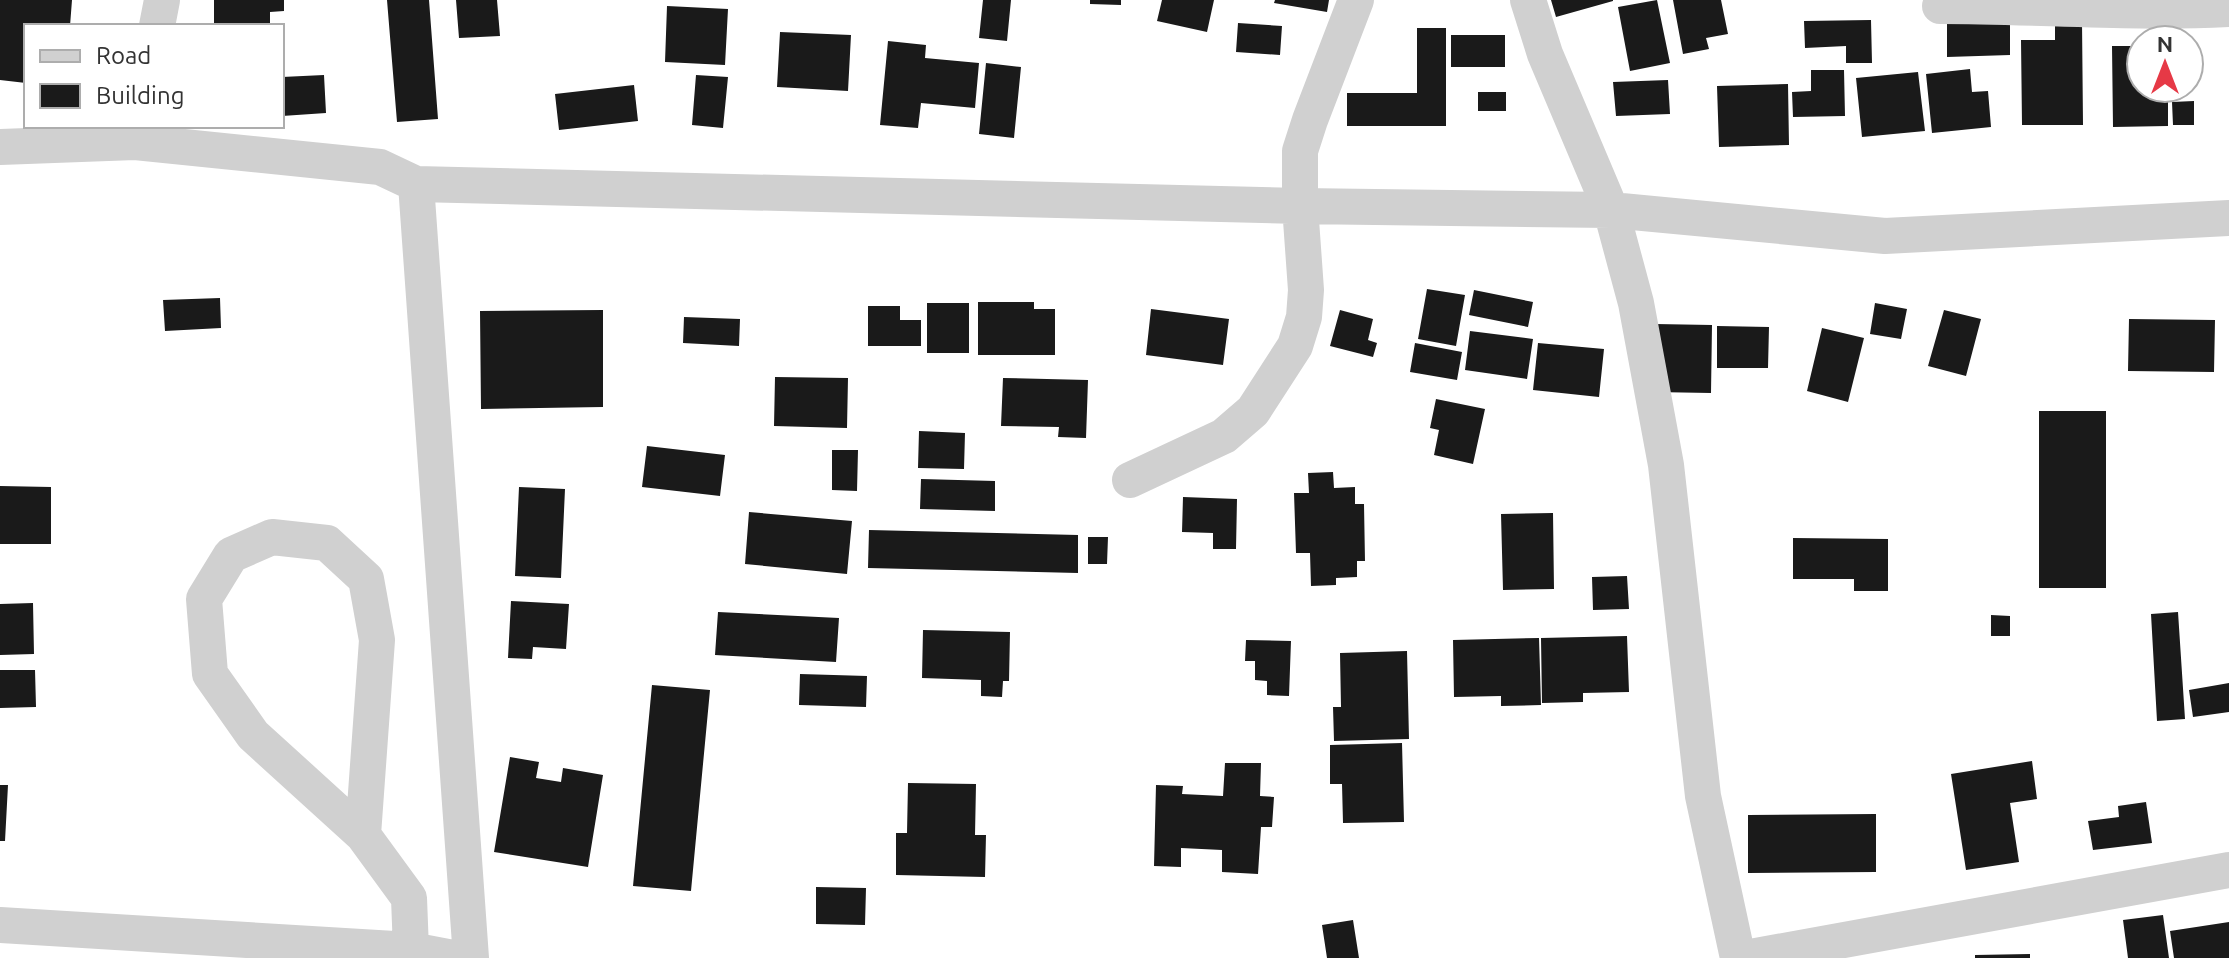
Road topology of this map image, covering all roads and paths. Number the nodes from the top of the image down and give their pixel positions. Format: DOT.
graph roads {
  1 [pos="162,0"];
  2 [pos="1356,0"];
  3 [pos="1528,0"];
  4 [pos="1940,6"];
  5 [pos="2229,9"];
  6 [pos="157,24"];
  7 [pos="137,134"];
  8 [pos="0,147"];
  9 [pos="416,184"];
  10 [pos="1300,206"];
  11 [pos="1611,210"];
  12 [pos="2229,218"];
  13 [pos="1130,480"];
  14 [pos="363,835"];
  15 [pos="2229,870"];
  16 [pos="0,925"];
  17 [pos="411,950"];
  18 [pos="453,958"];
  19 [pos="471,958"];
  20 [pos="1738,958"];
  21 [pos="1745,958"];
  1 -- 6 [label="street"];
  2 -- 10 [label="street"];
  3 -- 11 [label="street"];
  4 -- 5 [label="street"];
  7 -- 8 [label="street"];
  7 -- 9 [label="street"];
  9 -- 10 [label="street"];
  9 -- 19 [label="street"];
  10 -- 11 [label="street"];
  10 -- 13 [label="street"];
  11 -- 12 [label="street"];
  11 -- 20 [label="street"];
  14 -- 14 [label="street"];
  14 -- 17 [label="street"];
  15 -- 21 [label="street"];
  16 -- 17 [label="street"];
  17 -- 18 [label="street"];
}
